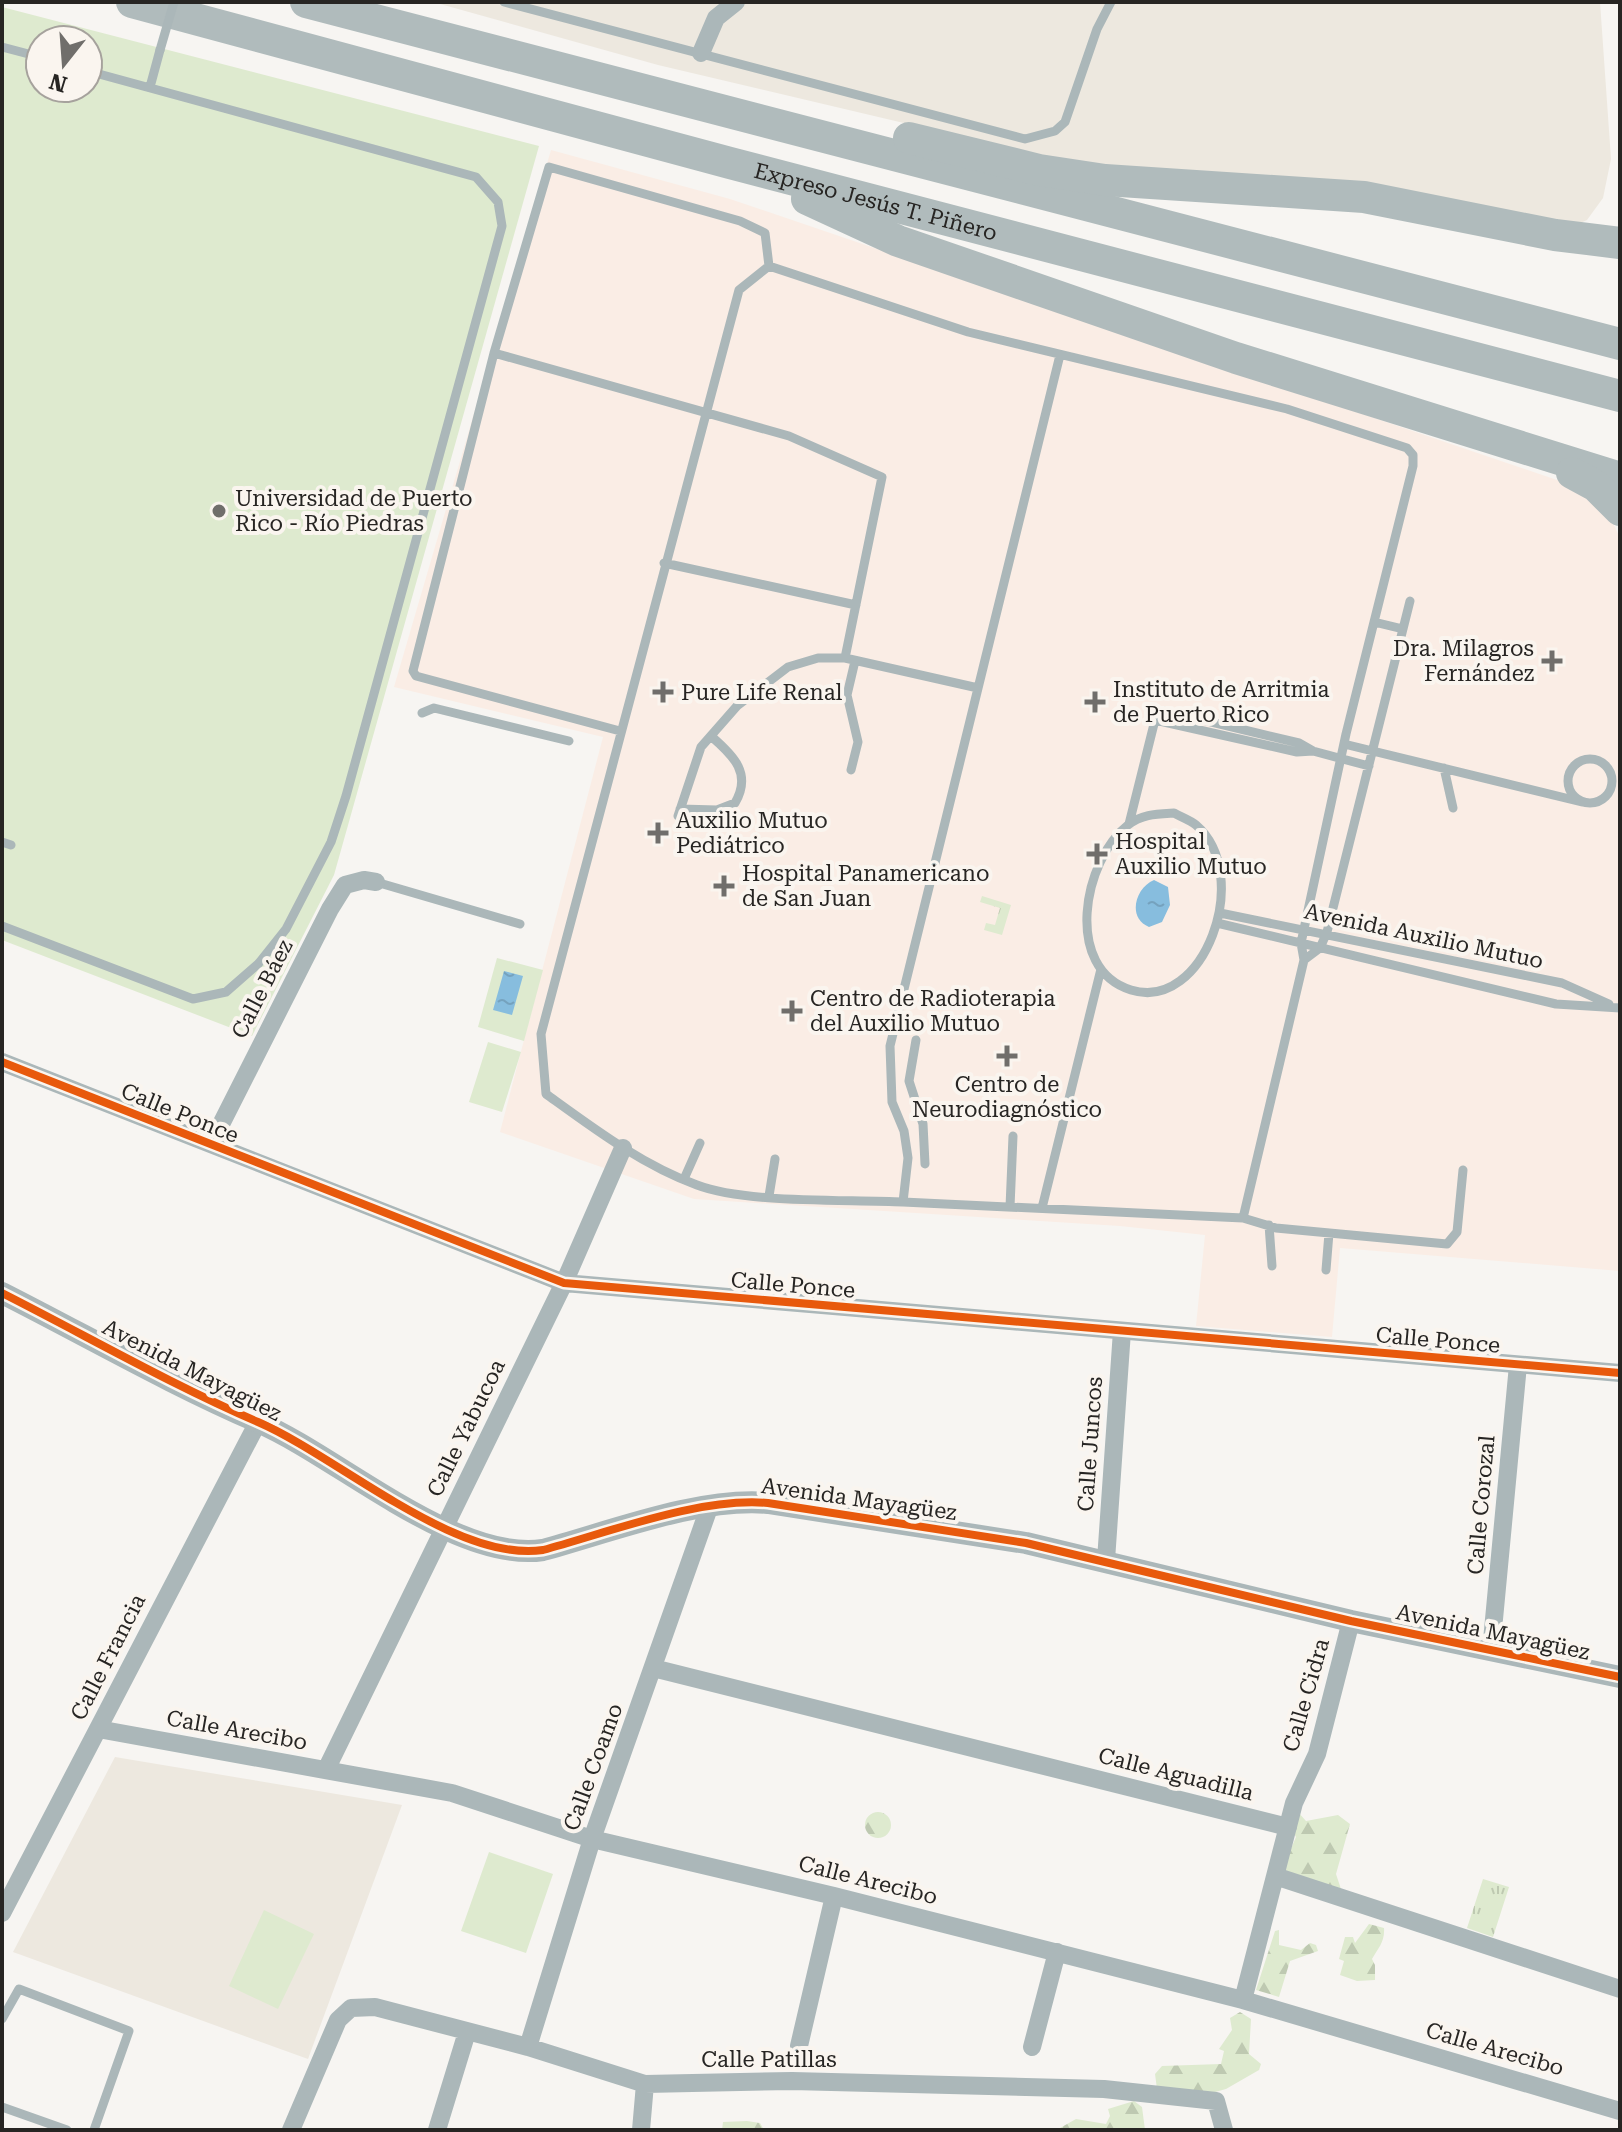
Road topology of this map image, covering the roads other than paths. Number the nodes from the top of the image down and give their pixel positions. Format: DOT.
graph roads {
  1 [pos="132,2"];
  2 [pos="174,2"];
  3 [pos="306,2"];
  4 [pos="504,2"];
  5 [pos="736,2"];
  6 [pos="1111,2"];
  7 [pos="2,47"];
  8 [pos="24,53"];
  9 [pos="701,53"];
  10 [pos="104,75"];
  11 [pos="150,87"];
  12 [pos="743,118"];
  13 [pos="730,163"];
  14 [pos="1620,243"];
  15 [pos="769,266"];
  16 [pos="1620,344"];
  17 [pos="494,353"];
  18 [pos="1060,355"];
  19 [pos="1494,363"];
  20 [pos="1620,396"];
  21 [pos="704,410"];
  22 [pos="1620,416"];
  23 [pos="1542,456"];
  24 [pos="1620,478"];
  25 [pos="1620,510"];
  26 [pos="664,563"];
  27 [pos="1410,601"];
  28 [pos="856,605"];
  29 [pos="1374,622"];
  30 [pos="1403,629"];
  31 [pos="850,660"];
  32 [pos="978,688"];
  33 [pos="1168,712"];
  34 [pos="422,713"];
  35 [pos="1199,719"];
  36 [pos="1155,720"];
  37 [pos="620,731"];
  38 [pos="712,737"];
  39 [pos="569,741"];
  40 [pos="1344,744"];
  41 [pos="1313,751"];
  42 [pos="1372,751"];
  43 [pos="1341,759"];
  44 [pos="1369,766"];
  45 [pos="1444,768"];
  46 [pos="851,770"];
  47 [pos="1582,802"];
  48 [pos="1453,808"];
  49 [pos="1129,824"];
  50 [pos="376,882"];
  51 [pos="1219,918"];
  52 [pos="520,924"];
  53 [pos="2,926"];
  54 [pos="1304,928"];
  55 [pos="1327,932"];
  56 [pos="1301,943"];
  57 [pos="1320,948"];
  58 [pos="1304,960"];
  59 [pos="1101,969"];
  60 [pos="1618,1008"];
  61 [pos="916,1040"];
  62 [pos="2,1062"];
  63 [pos="1013,1136"];
  64 [pos="700,1143"];
  65 [pos="211,1144"];
  66 [pos="623,1148"];
  67 [pos="775,1159"];
  68 [pos="925,1164"];
  69 [pos="1463,1170"];
  70 [pos="684,1179"];
  71 [pos="769,1196"];
  72 [pos="903,1202"];
  73 [pos="1010,1207"];
  74 [pos="1042,1208"];
  75 [pos="1243,1218"];
  76 [pos="1269,1225"];
  77 [pos="1329,1233"];
  78 [pos="1272,1266"];
  79 [pos="1326,1270"];
  80 [pos="564,1283"];
  81 [pos="2,1293"];
  82 [pos="1122,1331"];
  83 [pos="1518,1365"];
  84 [pos="1620,1373"];
  85 [pos="258,1422"];
  86 [pos="710,1505"];
  87 [pos="444,1528"];
  88 [pos="1106,1560"];
  89 [pos="1351,1621"];
  90 [pos="1491,1651"];
  91 [pos="653,1668"];
  92 [pos="1620,1677"];
  93 [pos="98,1729"];
  94 [pos="326,1770"];
  95 [pos="1288,1827"];
  96 [pos="592,1839"];
  97 [pos="1278,1877"];
  98 [pos="834,1896"];
  99 [pos="2,1913"];
  100 [pos="1057,1952"];
  101 [pos="1620,1989"];
  102 [pos="1243,2000"];
  103 [pos="2,2019"];
  104 [pos="467,2032"];
  105 [pos="799,2046"];
  106 [pos="528,2047"];
  107 [pos="1032,2047"];
  108 [pos="645,2084"];
  109 [pos="2,2107"];
  110 [pos="1620,2111"];
  111 [pos="67,2130"];
  112 [pos="94,2130"];
  113 [pos="291,2130"];
  114 [pos="437,2130"];
  115 [pos="641,2130"];
  116 [pos="1224,2130"];
  1 -- 13 [label="highway, Expreso Jesús T. Piñero"];
  2 -- 11 [label="lane, bridge"];
  3 -- 12 [label="highway, Expreso Jesús T. Piñero"];
  4 -- 9 [label="lane"];
  5 -- 9 [label="street"];
  6 -- 9 [label="lane"];
  7 -- 8 [label="lane"];
  10 -- 11 [label="lane"];
  11 -- 53 [label="lane"];
  12 -- 14 [label="highway"];
  12 -- 16 [label="highway, Expreso Jesús T. Piñero"];
  13 -- 19 [label="highway, Expreso Jesús T. Piñero"];
  13 -- 23 [label="highway"];
  15 -- 17 [label="lane"];
  15 -- 18 [label="lane"];
  15 -- 21 [label="lane"];
  17 -- 21 [label="lane"];
  17 -- 37 [label="lane"];
  18 -- 29 [label="lane"];
  18 -- 32 [label="lane"];
  19 -- 20 [label="highway, Expreso Jesús T. Piñero"];
  19 -- 22 [label="highway"];
  21 -- 26 [label="lane"];
  21 -- 28 [label="lane"];
  23 -- 24 [label="highway"];
  23 -- 25 [label="highway"];
  26 -- 28 [label="lane"];
  26 -- 37 [label="lane"];
  27 -- 30 [label="lane"];
  28 -- 31 [label="lane"];
  29 -- 30 [label="lane"];
  29 -- 40 [label="lane"];
  30 -- 42 [label="lane"];
  31 -- 32 [label="lane"];
  31 -- 38 [label="lane"];
  31 -- 46 [label="lane"];
  32 -- 72 [label="lane"];
  33 -- 36 [label="lane"];
  34 -- 39 [label="lane"];
  35 -- 41 [label="lane"];
  36 -- 41 [label="lane"];
  36 -- 49 [label="lane"];
  37 -- 66 [label="lane"];
  38 -- 38 [label="lane"];
  40 -- 42 [label="lane"];
  40 -- 43 [label="lane"];
  41 -- 43 [label="lane"];
  42 -- 44 [label="lane"];
  42 -- 45 [label="lane"];
  43 -- 44 [label="lane"];
  43 -- 54 [label="lane"];
  44 -- 55 [label="lane"];
  45 -- 47 [label="lane"];
  45 -- 48 [label="lane"];
  47 -- 47 [label="lane"];
  49 -- 51 [label="lane"];
  49 -- 59 [label="lane"];
  50 -- 52 [label="lane"];
  50 -- 65 [label="street, Calle Báez"];
  51 -- 54 [label="lane, Avenida Auxilio Mutuo"];
  51 -- 56 [label="lane, Avenida Auxilio Mutuo"];
  51 -- 59 [label="lane"];
  54 -- 55 [label="lane, Avenida Auxilio Mutuo"];
  54 -- 56 [label="lane"];
  55 -- 57 [label="lane"];
  55 -- 60 [label="lane, Avenida Auxilio Mutuo"];
  56 -- 57 [label="lane, Avenida Auxilio Mutuo"];
  56 -- 58 [label="lane"];
  57 -- 58 [label="lane"];
  57 -- 60 [label="lane, Avenida Auxilio Mutuo"];
  58 -- 75 [label="lane"];
  59 -- 74 [label="lane"];
  61 -- 68 [label="lane"];
  62 -- 65 [label="street, Calle Ponce"];
  63 -- 73 [label="lane"];
  64 -- 70 [label="lane"];
  65 -- 80 [label="street, Calle Ponce"];
  66 -- 70 [label="lane"];
  66 -- 80 [label="street, Calle Yabucoa"];
  67 -- 71 [label="lane"];
  69 -- 77 [label="lane"];
  70 -- 71 [label="lane"];
  71 -- 72 [label="lane"];
  72 -- 73 [label="lane"];
  73 -- 74 [label="lane"];
  74 -- 75 [label="lane"];
  75 -- 76 [label="lane"];
  76 -- 77 [label="lane"];
  76 -- 78 [label="lane"];
  77 -- 79 [label="lane"];
  80 -- 82 [label="street, Calle Ponce"];
  80 -- 87 [label="street, Calle Yabucoa"];
  81 -- 85 [label="street, Avenida Mayagüez"];
  82 -- 83 [label="street, Calle Ponce"];
  82 -- 88 [label="street, Calle Juncos"];
  83 -- 84 [label="street, Calle Ponce"];
  83 -- 90 [label="street, Calle Corozal"];
  85 -- 87 [label="street, Avenida Mayagüez"];
  85 -- 93 [label="street, Calle Francia"];
  86 -- 87 [label="street, Avenida Mayagüez"];
  86 -- 88 [label="street, Avenida Mayagüez"];
  86 -- 91 [label="street, Calle Coamo"];
  87 -- 94 [label="street, Calle Yabucoa"];
  88 -- 89 [label="street, Avenida Mayagüez"];
  89 -- 90 [label="street, Avenida Mayagüez"];
  89 -- 95 [label="street, Calle Cidra"];
  90 -- 92 [label="street, Avenida Mayagüez"];
  91 -- 95 [label="street, Calle Aguadilla"];
  91 -- 96 [label="street, Calle Coamo"];
  93 -- 94 [label="street, Calle Arecibo"];
  93 -- 99 [label="street, Calle Francia"];
  94 -- 96 [label="street, Calle Arecibo"];
  95 -- 97 [label="street"];
  96 -- 98 [label="street, Calle Arecibo"];
  96 -- 106 [label="street, Calle Coamo"];
  97 -- 101 [label="street"];
  97 -- 102 [label="street"];
  98 -- 100 [label="street, Calle Arecibo"];
  98 -- 105 [label="street"];
  100 -- 102 [label="street, Calle Arecibo"];
  100 -- 107 [label="street"];
  102 -- 110 [label="street, Calle Arecibo"];
  103 -- 112 [label="lane"];
  104 -- 106 [label="street, Calle Patillas"];
  104 -- 113 [label="street, Calle Patillas"];
  104 -- 114 [label="street"];
  106 -- 108 [label="street, Calle Patillas"];
  108 -- 115 [label="street"];
  108 -- 116 [label="street, Calle Patillas"];
  109 -- 111 [label="lane"];
}
